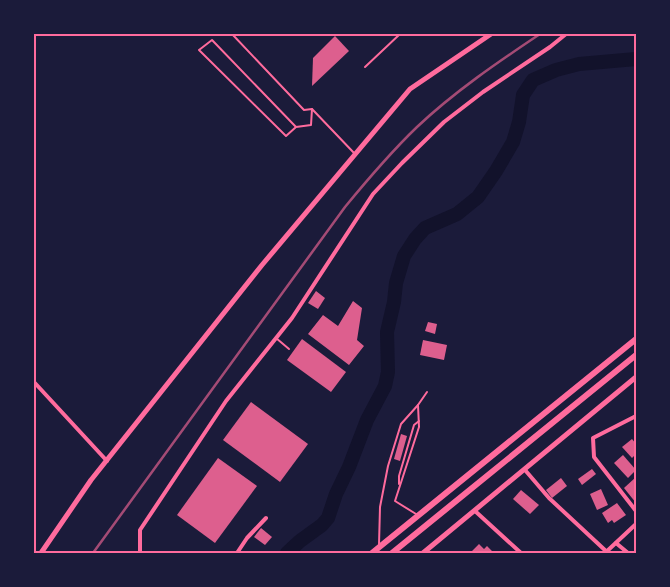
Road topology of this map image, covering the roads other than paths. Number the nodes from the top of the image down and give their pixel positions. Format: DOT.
graph roads {
  1 [pos="232,34"];
  2 [pos="400,34"];
  3 [pos="490,34"];
  4 [pos="566,34"];
  5 [pos="365,67"];
  6 [pos="312,109"];
  7 [pos="296,127"];
  8 [pos="356,154"];
  9 [pos="276,338"];
  10 [pos="636,339"];
  11 [pos="289,349"];
  12 [pos="636,355"];
  13 [pos="636,379"];
  14 [pos="34,382"];
  15 [pos="427,392"];
  16 [pos="418,405"];
  17 [pos="636,416"];
  18 [pos="419,421"];
  19 [pos="107,461"];
  20 [pos="525,470"];
  21 [pos="400,486"];
  22 [pos="636,511"];
  23 [pos="475,512"];
  24 [pos="418,515"];
  25 [pos="266,518"];
  26 [pos="636,524"];
  27 [pos="616,543"];
  28 [pos="379,547"];
  29 [pos="606,552"];
  30 [pos="42,553"];
  31 [pos="140,553"];
  32 [pos="237,553"];
  33 [pos="372,553"];
  34 [pos="392,553"];
  35 [pos="423,553"];
  36 [pos="520,553"];
  37 [pos="628,553"];
  1 -- 6 [label="lane"];
  2 -- 5 [label="lane"];
  3 -- 8 [label="street"];
  4 -- 9 [label="street"];
  6 -- 7 [label="lane"];
  6 -- 8 [label="lane"];
  7 -- 7 [label="lane"];
  8 -- 19 [label="street"];
  9 -- 11 [label="lane"];
  9 -- 31 [label="street"];
  10 -- 24 [label="main road"];
  12 -- 34 [label="main road"];
  13 -- 20 [label="street"];
  14 -- 19 [label="street"];
  15 -- 16 [label="lane"];
  16 -- 18 [label="lane"];
  16 -- 28 [label="lane"];
  17 -- 22 [label="street"];
  18 -- 21 [label="lane"];
  18 -- 21 [label="lane"];
  19 -- 30 [label="street"];
  20 -- 23 [label="street"];
  20 -- 29 [label="street"];
  21 -- 24 [label="lane"];
  23 -- 35 [label="street"];
  23 -- 36 [label="street"];
  24 -- 28 [label="main road"];
  25 -- 32 [label="street"];
  26 -- 27 [label="street"];
  27 -- 29 [label="street"];
  27 -- 37 [label="street"];
  28 -- 33 [label="main road"];
}
